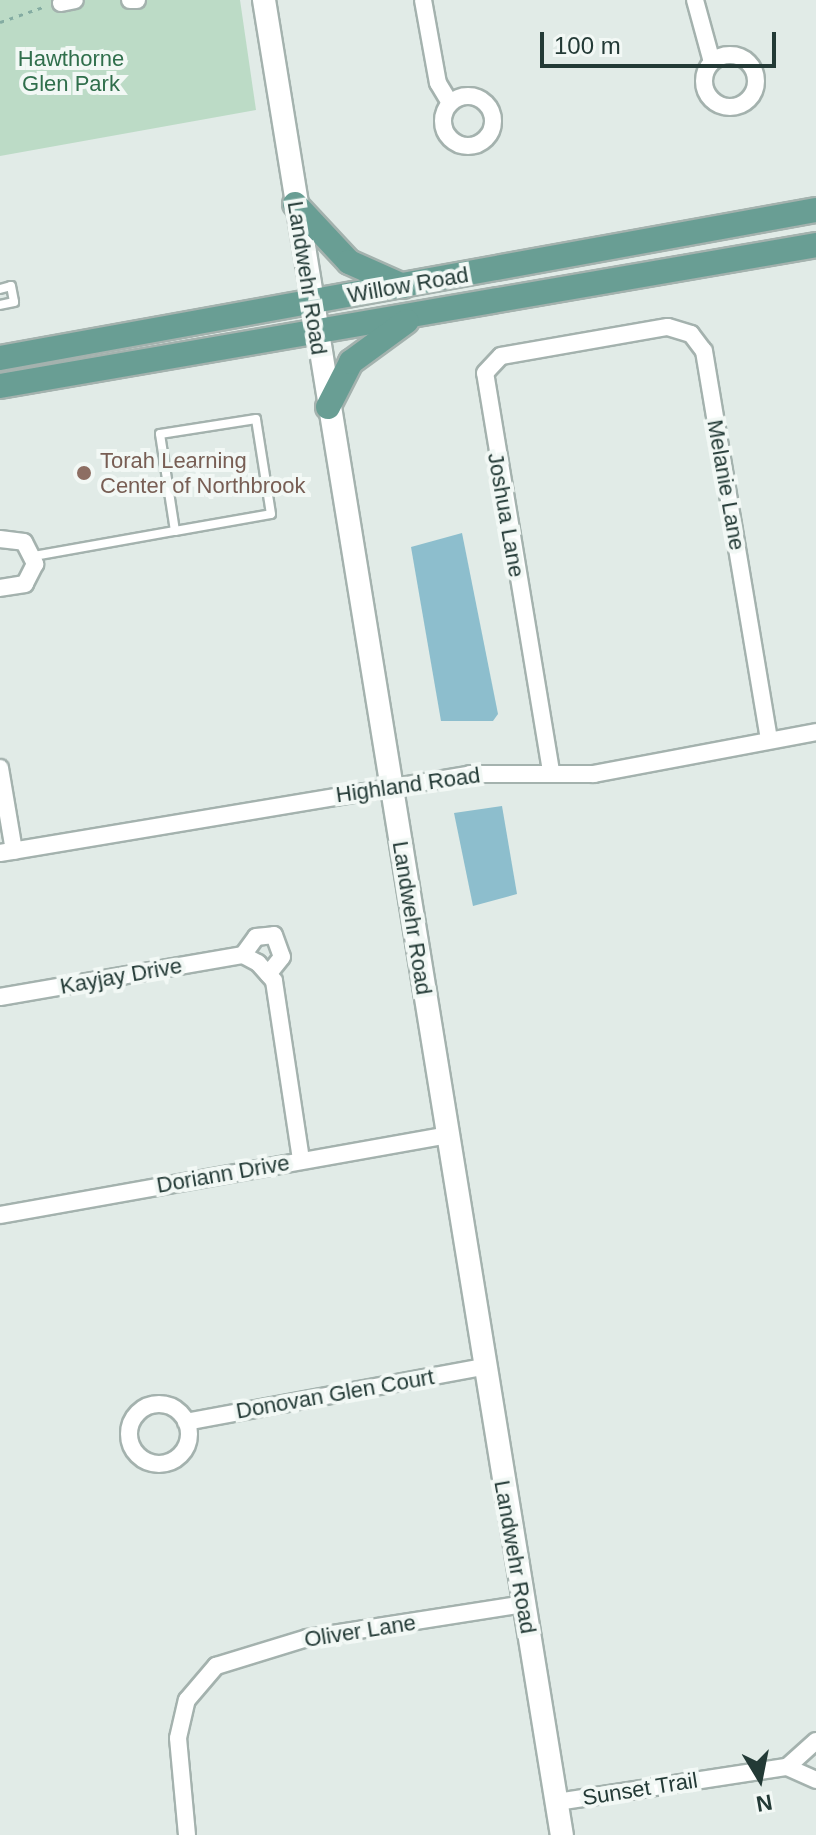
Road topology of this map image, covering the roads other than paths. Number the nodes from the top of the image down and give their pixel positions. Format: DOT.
graph roads {
  1 [pos="130,0"];
  2 [pos="137,0"];
  3 [pos="264,0"];
  4 [pos="423,0"];
  5 [pos="695,0"];
  6 [pos="712,62"];
  7 [pos="450,103"];
  8 [pos="295,204"];
  9 [pos="816,210"];
  10 [pos="816,245"];
  11 [pos="403,286"];
  12 [pos="0,289"];
  13 [pos="310,303"];
  14 [pos="0,305"];
  15 [pos="427,311"];
  16 [pos="315,330"];
  17 [pos="592,339"];
  18 [pos="0,358"];
  19 [pos="0,386"];
  20 [pos="328,407"];
  21 [pos="175,531"];
  22 [pos="0,539"];
  23 [pos="34,556"];
  24 [pos="0,588"];
  25 [pos="816,732"];
  26 [pos="769,739"];
  27 [pos="0,768"];
  28 [pos="551,771"];
  29 [pos="392,786"];
  30 [pos="7,852"];
  31 [pos="243,955"];
  32 [pos="268,974"];
  33 [pos="0,997"];
  34 [pos="447,1135"];
  35 [pos="301,1160"];
  36 [pos="0,1215"];
  37 [pos="483,1367"];
  38 [pos="186,1422"];
  39 [pos="523,1604"];
  40 [pos="816,1741"];
  41 [pos="787,1767"];
  42 [pos="816,1780"];
  43 [pos="557,1802"];
  44 [pos="187,1835"];
  45 [pos="562,1835"];
  1 -- 2 [label="street"];
  3 -- 8 [label="main road, Landwehr Road"];
  4 -- 7 [label="street"];
  5 -- 6 [label="street"];
  8 -- 11 [label="main road"];
  8 -- 13 [label="main road, Landwehr Road"];
  9 -- 11 [label="main road, Willow Road"];
  10 -- 15 [label="main road, Willow Road"];
  11 -- 13 [label="main road, Willow Road"];
  12 -- 14 [label="lane"];
  13 -- 16 [label="main road, Landwehr Road"];
  13 -- 18 [label="main road, Willow Road"];
  15 -- 16 [label="main road, Willow Road"];
  15 -- 20 [label="main road"];
  16 -- 19 [label="main road, Willow Road"];
  16 -- 20 [label="main road, Landwehr Road"];
  17 -- 26 [label="street, Melanie Lane"];
  17 -- 28 [label="street, Joshua Lane"];
  20 -- 29 [label="main road, Landwehr Road"];
  21 -- 21 [label="lane"];
  21 -- 23 [label="lane"];
  22 -- 23 [label="street"];
  23 -- 24 [label="street"];
  25 -- 26 [label="street, Highland Road"];
  26 -- 28 [label="street, Highland Road"];
  27 -- 30 [label="street"];
  28 -- 29 [label="street, Highland Road"];
  29 -- 30 [label="street, Highland Road"];
  29 -- 34 [label="main road, Landwehr Road"];
  31 -- 32 [label="street"];
  31 -- 32 [label="street, Kayjay Drive"];
  31 -- 33 [label="street, Kayjay Drive"];
  32 -- 35 [label="street, Kayjay Drive"];
  34 -- 35 [label="street, Doriann Drive"];
  34 -- 37 [label="main road, Landwehr Road"];
  35 -- 36 [label="street, Doriann Drive"];
  37 -- 38 [label="street, Donovan Glen Court"];
  37 -- 39 [label="main road, Landwehr Road"];
  39 -- 43 [label="main road, Landwehr Road"];
  39 -- 44 [label="street, Oliver Lane"];
  40 -- 41 [label="street"];
  41 -- 42 [label="street"];
  41 -- 43 [label="street, Sunset Trail"];
  43 -- 45 [label="main road, Landwehr Road"];
}
